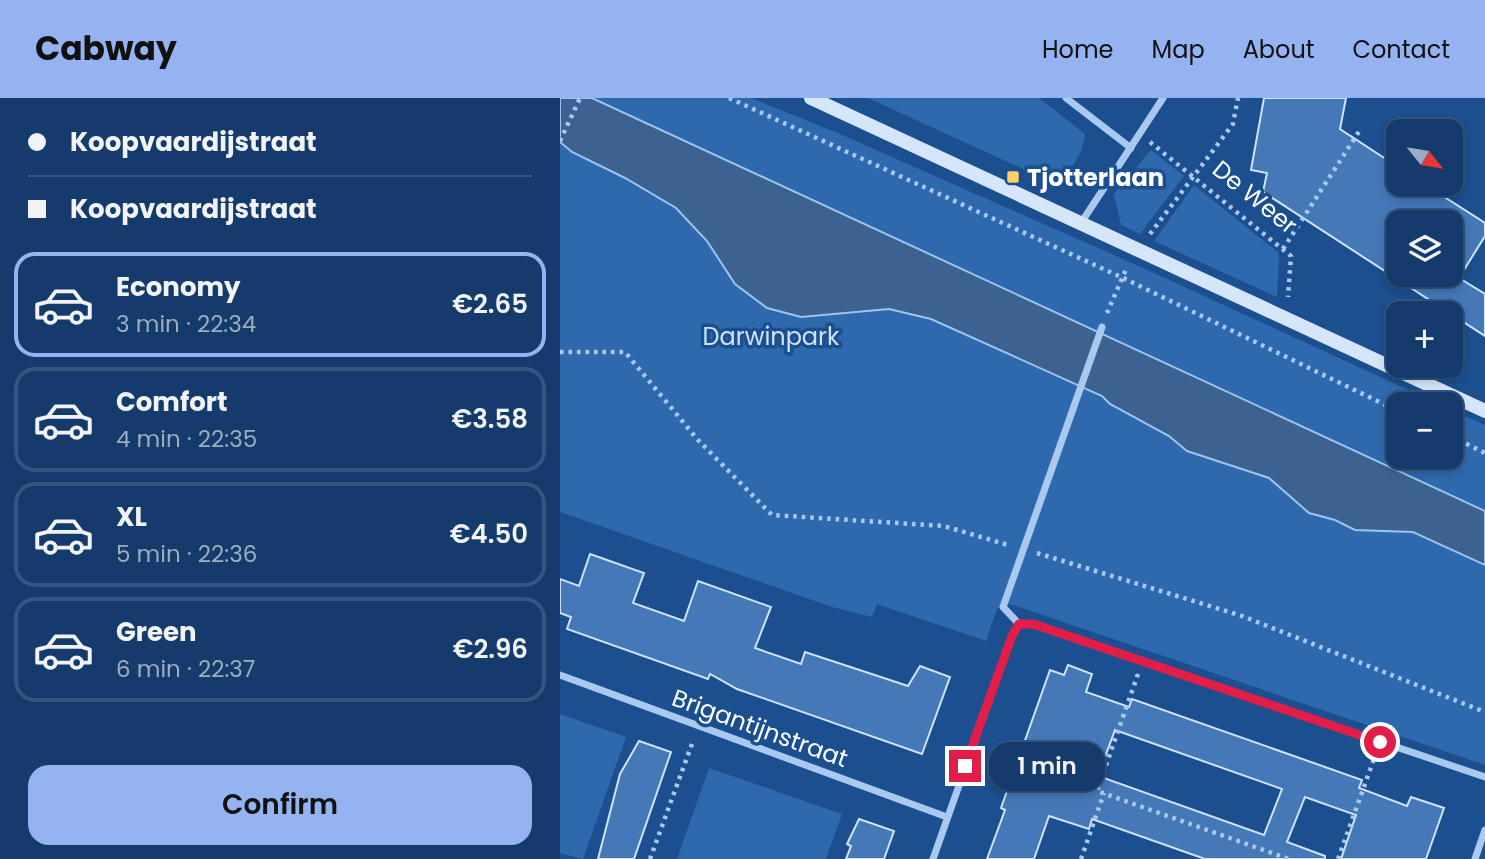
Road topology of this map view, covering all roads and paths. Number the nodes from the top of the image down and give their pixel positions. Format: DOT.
graph roads {
  1 [pos="580,98"];
  2 [pos="729,98"];
  3 [pos="811,98"];
  4 [pos="1066,98"];
  5 [pos="1163,98"];
  6 [pos="1238,98"];
  7 [pos="1360,130"];
  8 [pos="1140,134"];
  9 [pos="560,141"];
  10 [pos="1131,148"];
  11 [pos="1194,176"];
  12 [pos="1081,223"];
  13 [pos="1139,250"];
  14 [pos="1283,250"];
  15 [pos="1121,276"];
  16 [pos="1287,319"];
  17 [pos="1102,327"];
  18 [pos="1386,405"];
  19 [pos="1485,411"];
  20 [pos="1463,442"];
  21 [pos="1485,453"];
  22 [pos="1019,624"];
  23 [pos="1142,661"];
  24 [pos="560,675"];
  25 [pos="698,727"];
  26 [pos="1380,742"];
  27 [pos="1485,778"];
  28 [pos="1104,793"];
  29 [pos="947,817"];
  30 [pos="1485,830"];
  31 [pos="650,859"];
  32 [pos="933,859"];
  33 [pos="1081,859"];
  34 [pos="1289,859"];
  35 [pos="1338,859"];
  36 [pos="1475,859"];
  1 -- 9 [label="path"];
  2 -- 15 [label="path"];
  3 -- 12 [label="street"];
  4 -- 10 [label="street"];
  5 -- 8 [label="street"];
  6 -- 11 [label="path"];
  7 -- 14 [label="path"];
  8 -- 10 [label="street"];
  8 -- 11 [label="path, De Weer"];
  10 -- 12 [label="street"];
  11 -- 13 [label="path"];
  11 -- 14 [label="path, De Weer"];
  12 -- 13 [label="street"];
  13 -- 15 [label="path"];
  13 -- 16 [label="street"];
  14 -- 16 [label="path, De Weer"];
  15 -- 17 [label="path"];
  15 -- 18 [label="path"];
  16 -- 19 [label="street"];
  17 -- 22 [label="street"];
  20 -- 21 [label="path"];
  22 -- 23 [label="street"];
  22 -- 29 [label="street"];
  23 -- 26 [label="street"];
  23 -- 28 [label="path"];
  24 -- 25 [label="street, Brigantijnstraat"];
  25 -- 29 [label="street, Brigantijnstraat"];
  25 -- 31 [label="path"];
  26 -- 27 [label="street"];
  26 -- 35 [label="path"];
  28 -- 33 [label="path"];
  28 -- 34 [label="path"];
  29 -- 32 [label="street"];
  30 -- 36 [label="street"];
}
